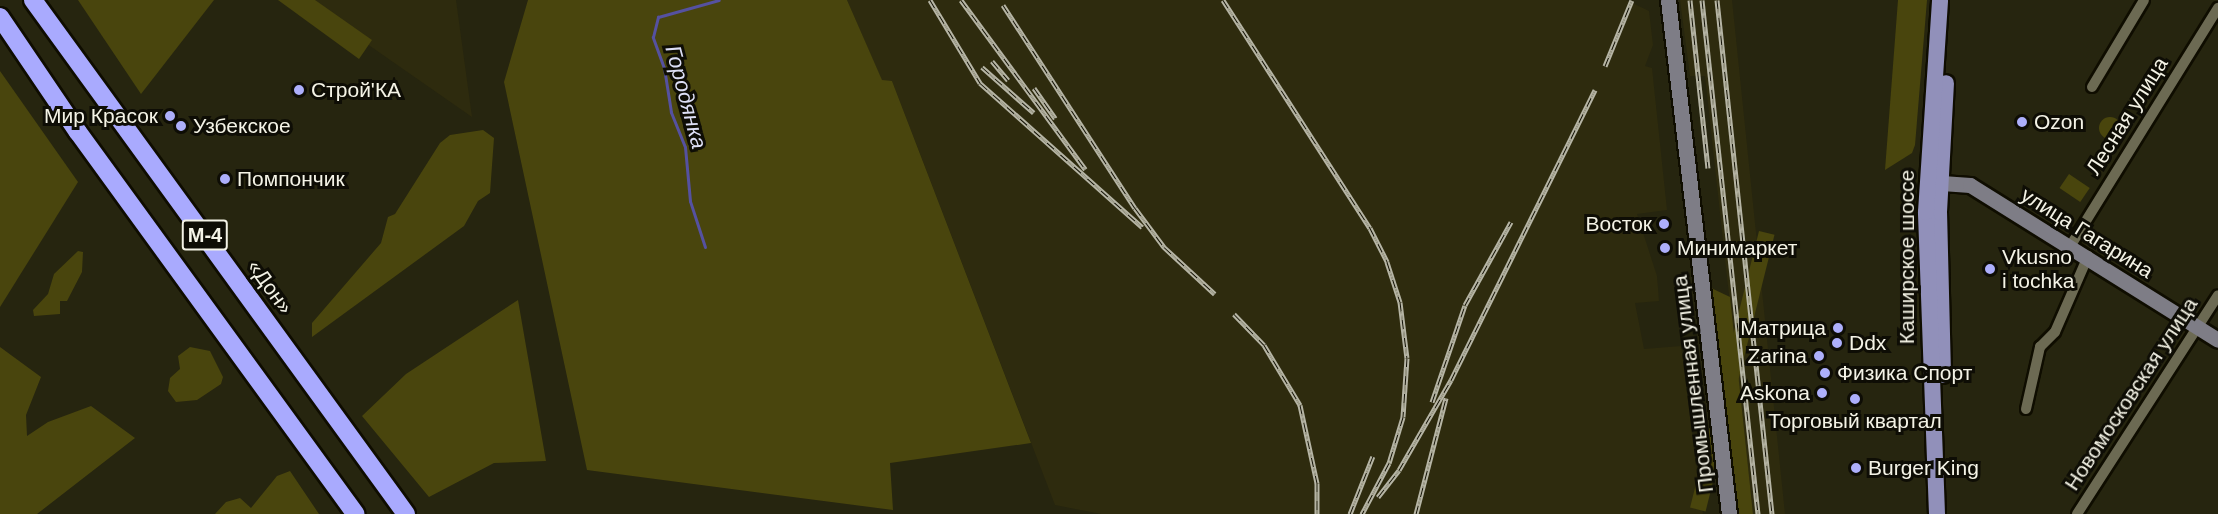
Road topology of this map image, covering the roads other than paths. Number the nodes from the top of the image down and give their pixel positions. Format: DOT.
graph roads {
  1 [pos="33,0"];
  2 [pos="1668,0"];
  3 [pos="1940,0"];
  4 [pos="1951,0"];
  5 [pos="2144,0"];
  6 [pos="2218,8"];
  7 [pos="0,17"];
  8 [pos="2092,87"];
  9 [pos="1934,182"];
  10 [pos="2072,245"];
  11 [pos="2088,256"];
  12 [pos="2218,295"];
  13 [pos="2198,328"];
  14 [pos="2218,339"];
  15 [pos="2026,409"];
  16 [pos="356,514"];
  17 [pos="406,514"];
  18 [pos="1729,514"];
  19 [pos="1937,514"];
  20 [pos="1948,514"];
  21 [pos="2077,514"];
  1 -- 17 [label="highway, «Дон» / М-4"];
  2 -- 18 [label="street, Промышленная улица"];
  3 -- 9 [label="main road, Каширское шоссе"];
  4 -- 9 [label="main road, Каширское шоссе"];
  5 -- 8 [label="street"];
  6 -- 10 [label="street, Лесная улица"];
  7 -- 16 [label="highway, М-4"];
  9 -- 10 [label="street, улица Гагарина"];
  9 -- 19 [label="main road, Каширское шоссе"];
  9 -- 20 [label="main road, Каширское шоссе"];
  10 -- 11 [label="street, улица Гагарина"];
  11 -- 13 [label="street, улица Гагарина"];
  11 -- 15 [label="street"];
  12 -- 13 [label="street, Новомосковская улица"];
  13 -- 14 [label="street, улица Гагарина"];
  13 -- 21 [label="street, Новомосковская улица"];
}
